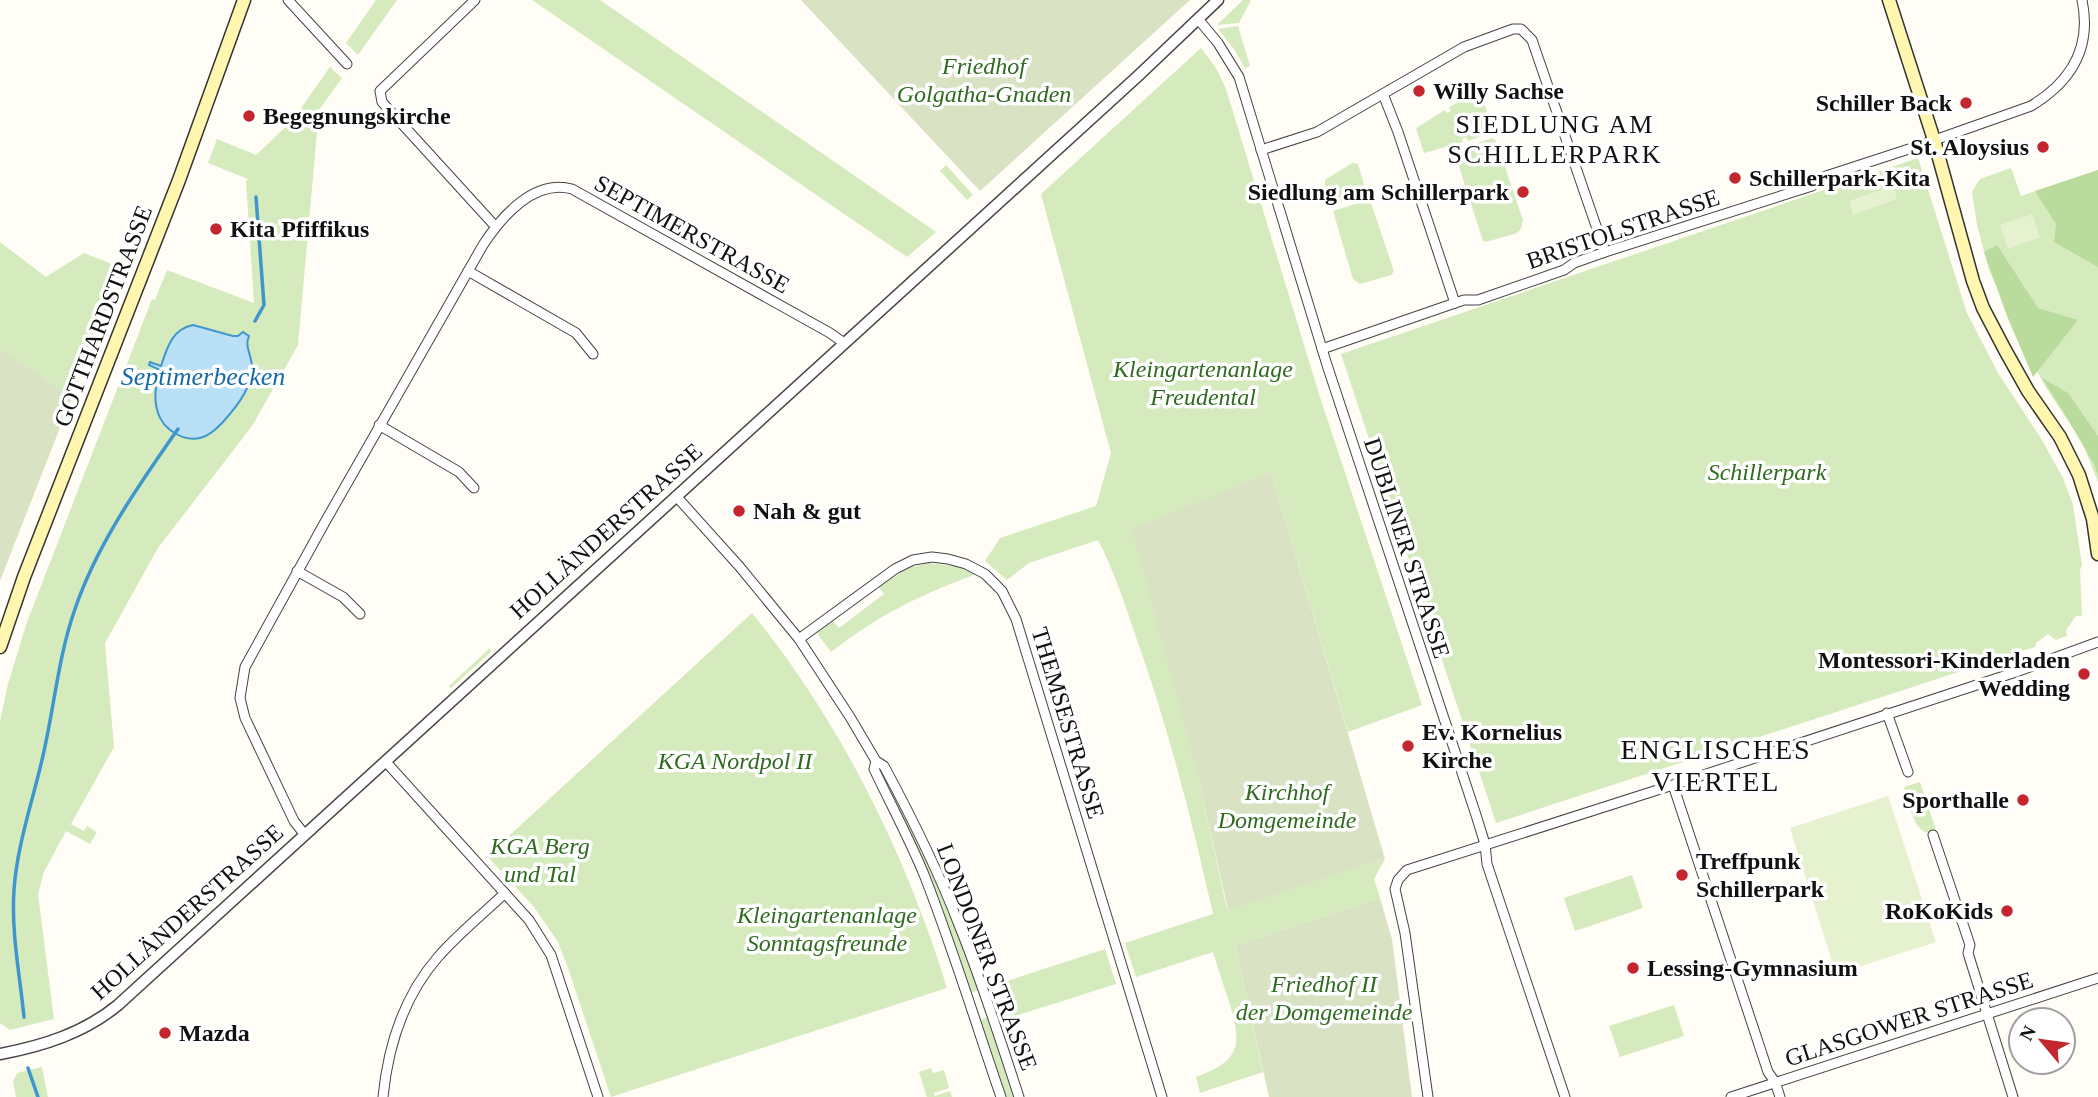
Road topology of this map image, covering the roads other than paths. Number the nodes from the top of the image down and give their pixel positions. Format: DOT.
graph roads {
  1 [pos="244,0"];
  2 [pos="288,0"];
  3 [pos="475,0"];
  4 [pos="1218,0"];
  5 [pos="1889,0"];
  6 [pos="2082,0"];
  7 [pos="1198,19"];
  8 [pos="348,64"];
  9 [pos="1383,93"];
  10 [pos="1934,140"];
  11 [pos="1261,150"];
  12 [pos="495,226"];
  13 [pos="1605,252"];
  14 [pos="468,271"];
  15 [pos="1454,303"];
  16 [pos="844,343"];
  17 [pos="1322,349"];
  18 [pos="593,354"];
  19 [pos="379,425"];
  20 [pos="474,488"];
  21 [pos="676,496"];
  22 [pos="2098,554"];
  23 [pos="297,571"];
  24 [pos="360,614"];
  25 [pos="799,639"];
  26 [pos="2098,642"];
  27 [pos="0,648"];
  28 [pos="1887,713"];
  29 [pos="876,761"];
  30 [pos="386,762"];
  31 [pos="1908,772"];
  32 [pos="1673,785"];
  33 [pos="305,835"];
  34 [pos="1933,835"];
  35 [pos="1485,844"];
  36 [pos="505,893"];
  37 [pos="2098,978"];
  38 [pos="1986,1014"];
  39 [pos="0,1054"];
  40 [pos="1775,1082"];
  41 [pos="383,1097"];
  42 [pos="598,1097"];
  43 [pos="1001,1097"];
  44 [pos="1019,1097"];
  45 [pos="1162,1097"];
  46 [pos="1428,1097"];
  47 [pos="1565,1097"];
  48 [pos="1731,1097"];
  49 [pos="1780,1097"];
  50 [pos="2013,1097"];
  1 -- 27 [label="main road, GOTTHARDSTRASSE"];
  2 -- 8 [label="street"];
  3 -- 12 [label="street"];
  4 -- 7 [label="street, HOLLÄNDERSTRASSE"];
  5 -- 10 [label="main road"];
  6 -- 10 [label="street, BRISTOLSTRASSE"];
  7 -- 11 [label="street, DUBLINER STRASSE"];
  7 -- 16 [label="street, HOLLÄNDERSTRASSE"];
  9 -- 11 [label="street"];
  9 -- 13 [label="street"];
  9 -- 15 [label="street"];
  10 -- 13 [label="street, BRISTOLSTRASSE"];
  10 -- 22 [label="main road"];
  11 -- 17 [label="street, DUBLINER STRASSE"];
  12 -- 14 [label="street, SEPTIMERSTRASSE"];
  12 -- 16 [label="street, SEPTIMERSTRASSE"];
  13 -- 15 [label="street, BRISTOLSTRASSE"];
  14 -- 18 [label="street"];
  14 -- 19 [label="street, SEPTIMERSTRASSE"];
  15 -- 17 [label="street, BRISTOLSTRASSE"];
  16 -- 21 [label="street, HOLLÄNDERSTRASSE"];
  17 -- 35 [label="street, DUBLINER STRASSE"];
  19 -- 20 [label="street"];
  19 -- 23 [label="street, SEPTIMERSTRASSE"];
  21 -- 25 [label="street, LONDONER STRASSE"];
  21 -- 30 [label="street, HOLLÄNDERSTRASSE"];
  23 -- 24 [label="street"];
  23 -- 33 [label="street, SEPTIMERSTRASSE"];
  25 -- 29 [label="street, LONDONER STRASSE"];
  25 -- 45 [label="street, THEMSESTRASSE"];
  26 -- 28 [label="street"];
  28 -- 31 [label="street"];
  28 -- 32 [label="street"];
  29 -- 43 [label="street, LONDONER STRASSE"];
  29 -- 44 [label="street, LONDONER STRASSE"];
  30 -- 33 [label="street, HOLLÄNDERSTRASSE"];
  30 -- 36 [label="street"];
  32 -- 35 [label="street"];
  32 -- 40 [label="street"];
  33 -- 39 [label="street, HOLLÄNDERSTRASSE"];
  34 -- 38 [label="street"];
  35 -- 46 [label="street"];
  35 -- 47 [label="street, DUBLINER STRASSE"];
  36 -- 41 [label="street"];
  36 -- 42 [label="street"];
  37 -- 38 [label="street, GLASGOWER STRASSE"];
  38 -- 40 [label="street, GLASGOWER STRASSE"];
  38 -- 50 [label="street"];
  40 -- 48 [label="street, GLASGOWER STRASSE"];
  40 -- 49 [label="street"];
}
